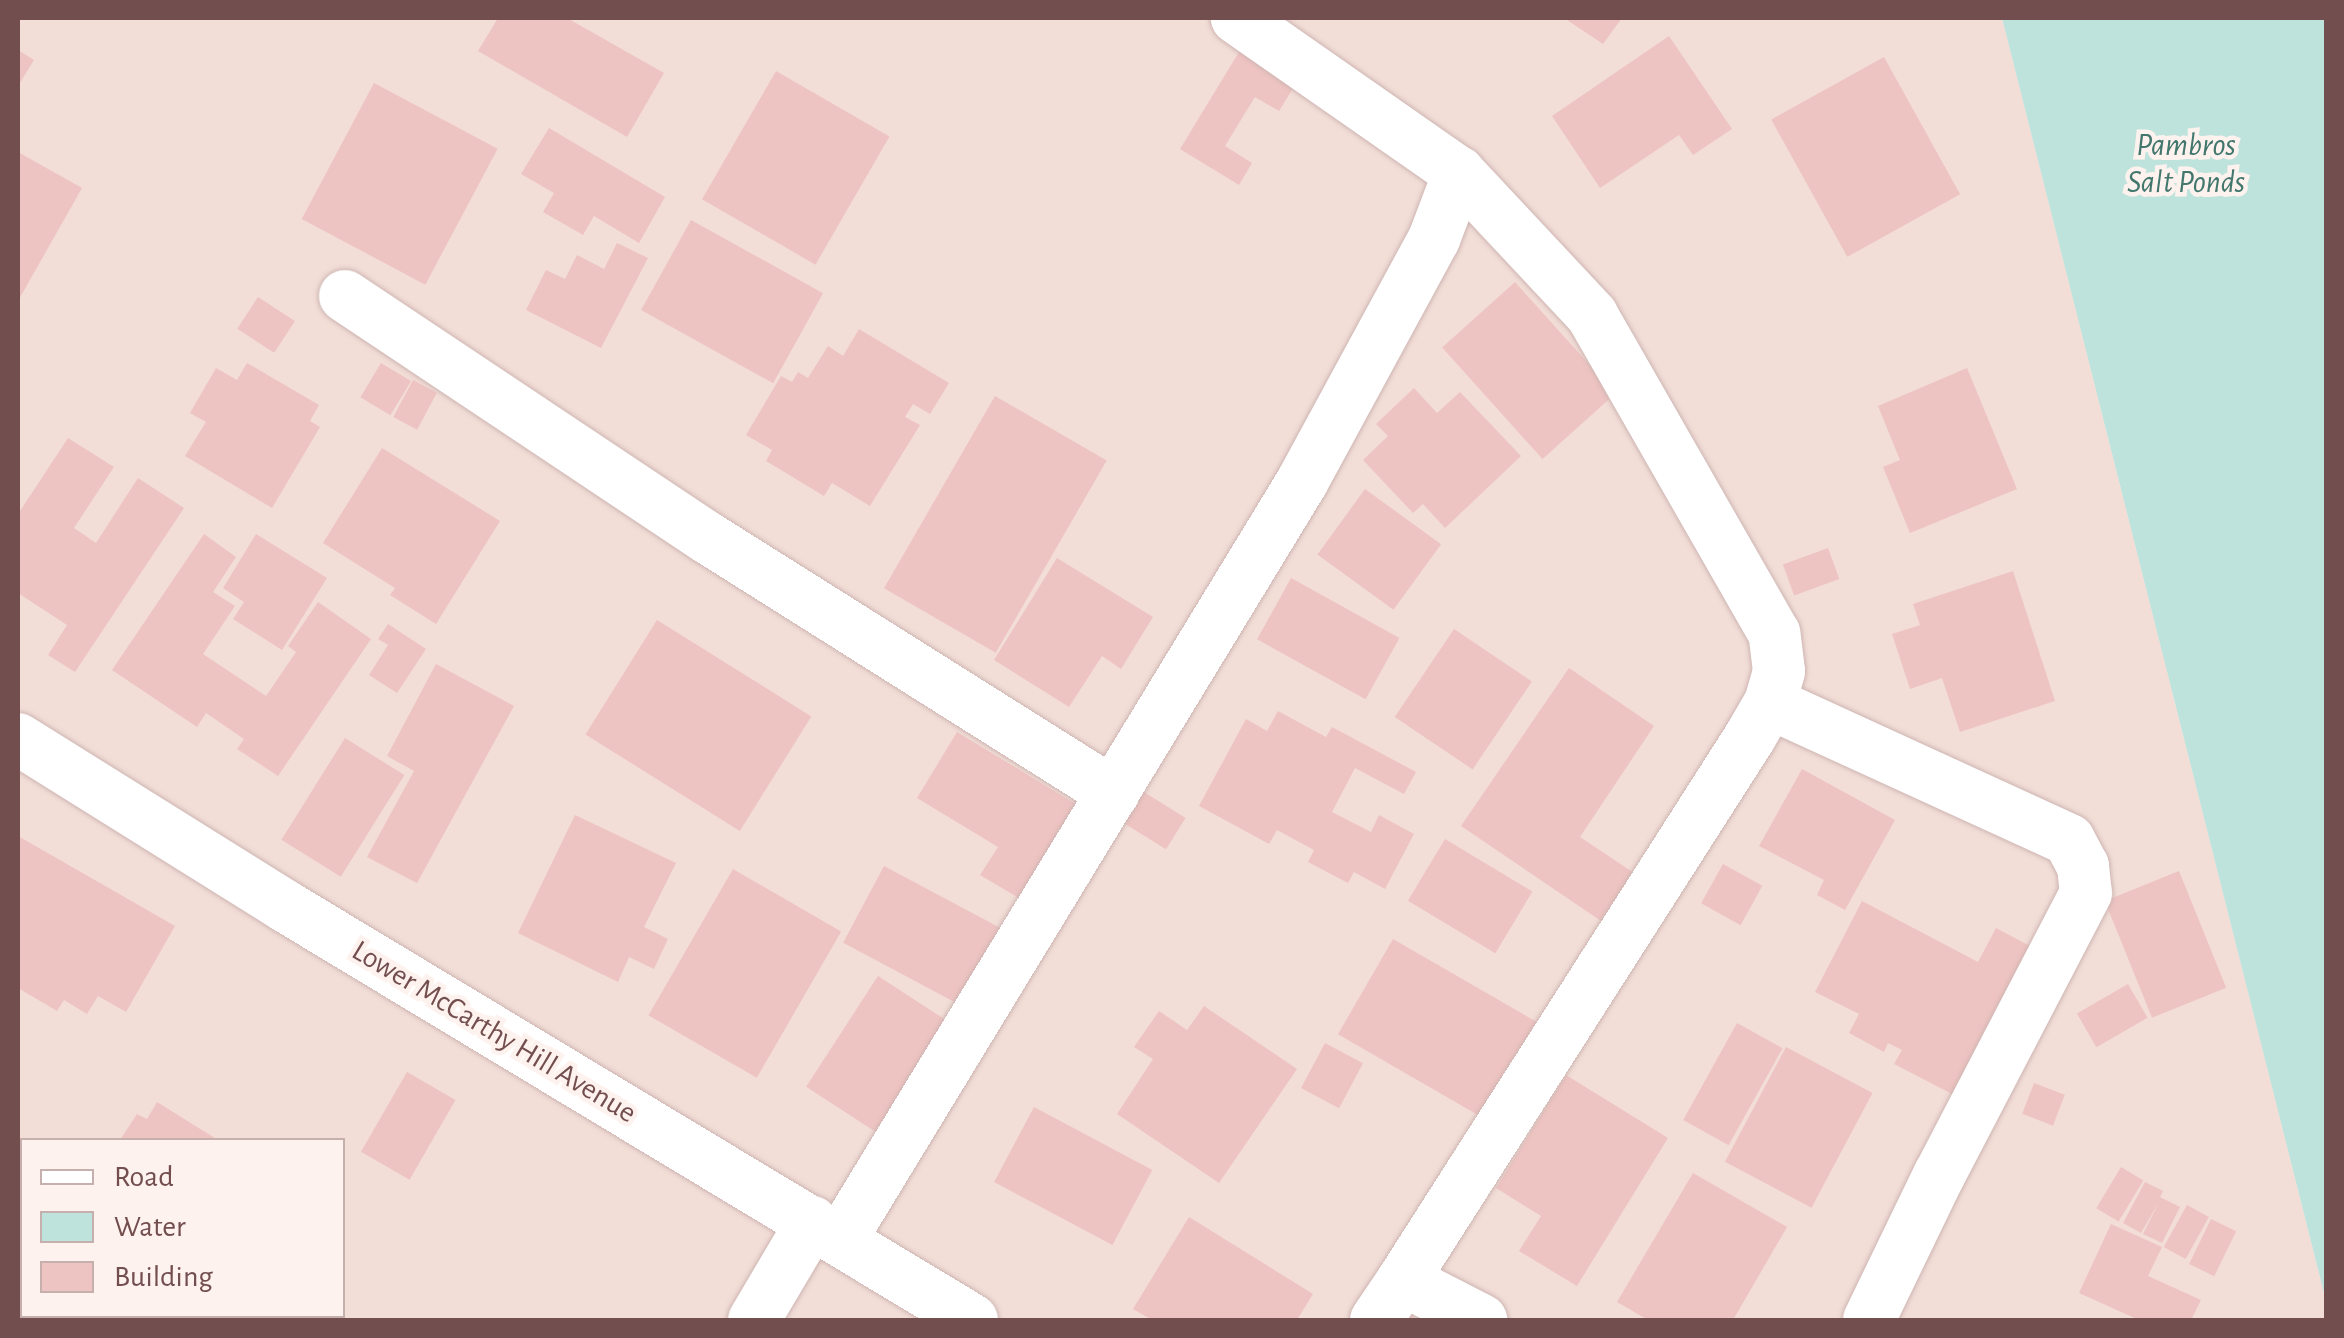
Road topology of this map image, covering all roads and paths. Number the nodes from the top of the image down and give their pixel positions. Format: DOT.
graph roads {
  1 [pos="1238,18"];
  2 [pos="1460,173"];
  3 [pos="345,296"];
  4 [pos="1770,704"];
  5 [pos="18,739"];
  6 [pos="1113,793"];
  7 [pos="826,1231"];
  8 [pos="1390,1300"];
  9 [pos="754,1320"];
  10 [pos="972,1320"];
  11 [pos="1481,1320"];
  12 [pos="1869,1320"];
  1 -- 2 [label="street"];
  2 -- 4 [label="street"];
  2 -- 6 [label="street"];
  3 -- 6 [label="street"];
  4 -- 8 [label="street"];
  4 -- 12 [label="street"];
  5 -- 7 [label="street, Lower McCarthy Hill Avenue"];
  6 -- 7 [label="street"];
  7 -- 9 [label="street"];
  7 -- 10 [label="street, Lower McCarthy Hill Avenue"];
  8 -- 11 [label="street"];
}
